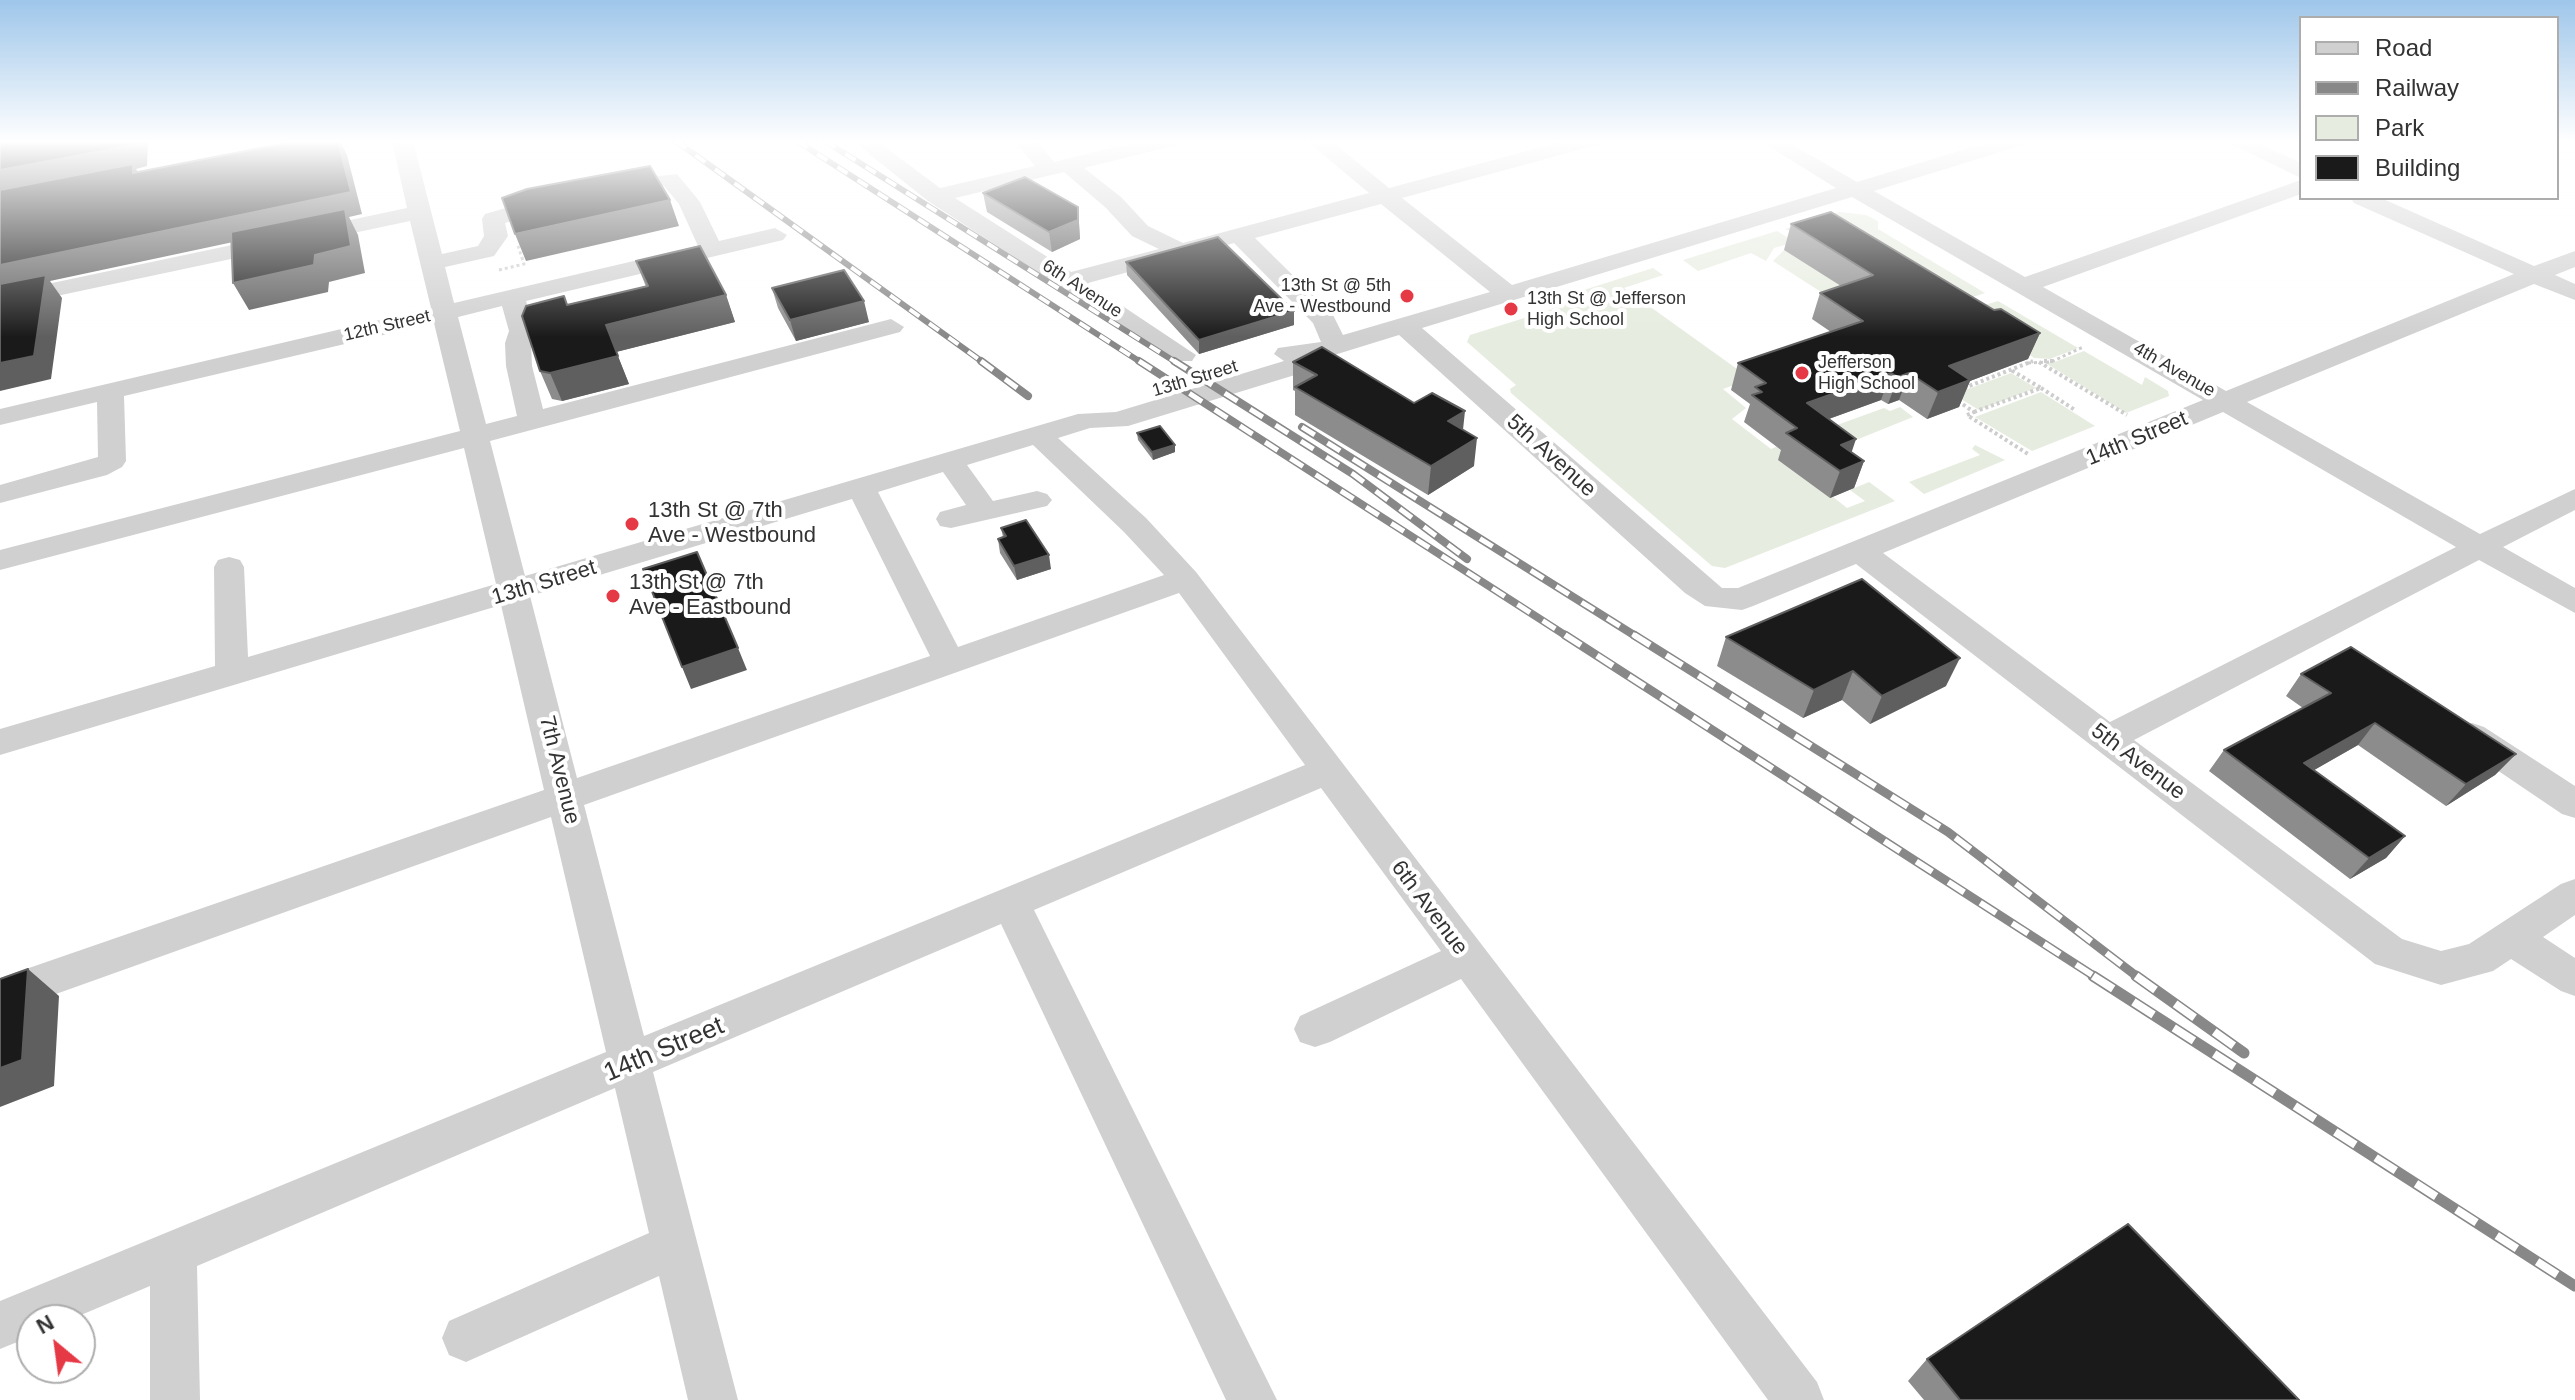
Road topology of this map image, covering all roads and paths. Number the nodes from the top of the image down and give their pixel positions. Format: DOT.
graph roads {
  1 [pos="418,206"];
  2 [pos="540,206"];
  3 [pos="691,206"];
  4 [pos="953,206"];
  5 [pos="1117,206"];
  6 [pos="1338,206"];
  7 [pos="1398,206"];
  8 [pos="1801,206"];
  9 [pos="1885,206"];
  10 [pos="2247,206"];
  11 [pos="2381,206"];
  12 [pos="419,212"];
  13 [pos="1238,234"];
  14 [pos="775,235"];
  15 [pos="712,250"];
  16 [pos="1179,250"];
  17 [pos="2575,258"];
  18 [pos="432,263"];
  19 [pos="2535,275"];
  20 [pos="1071,280"];
  21 [pos="2025,285"];
  22 [pos="162,287"];
  23 [pos="2575,293"];
  24 [pos="1508,294"];
  25 [pos="512,297"];
  26 [pos="0,301"];
  27 [pos="47,312"];
  28 [pos="445,313"];
  29 [pos="1404,326"];
  30 [pos="891,327"];
  31 [pos="2083,347"];
  32 [pos="1322,350"];
  33 [pos="1183,355"];
  34 [pos="2036,360"];
  35 [pos="2011,370"];
  36 [pos="2041,388"];
  37 [pos="1960,390"];
  38 [pos="110,391"];
  39 [pos="1948,394"];
  40 [pos="2227,401"];
  41 [pos="2075,410"];
  42 [pos="1974,412"];
  43 [pos="2127,415"];
  44 [pos="0,417"];
  45 [pos="532,420"];
  46 [pos="475,435"];
  47 [pos="1038,435"];
  48 [pos="2028,454"];
  49 [pos="950,461"];
  50 [pos="861,488"];
  51 [pos="0,494"];
  52 [pos="2575,498"];
  53 [pos="1037,500"];
  54 [pos="984,509"];
  55 [pos="951,519"];
  56 [pos="2480,547"];
  57 [pos="1861,552"];
  58 [pos="0,560"];
  59 [pos="229,567"];
  60 [pos="1185,579"];
  61 [pos="514,592"];
  62 [pos="1742,599"];
  63 [pos="2575,602"];
  64 [pos="949,662"];
  65 [pos="232,674"];
  66 [pos="2442,716"];
  67 [pos="2107,739"];
  68 [pos="0,742"];
  69 [pos="1326,771"];
  70 [pos="566,797"];
  71 [pos="2575,804"];
  72 [pos="2575,895"];
  73 [pos="1012,905"];
  74 [pos="2511,938"];
  75 [pos="1466,958"];
  76 [pos="2575,979"];
  77 [pos="0,996"];
  78 [pos="1315,1029"];
  79 [pos="632,1063"];
  80 [pos="676,1245"];
  81 [pos="173,1253"];
  82 [pos="0,1325"];
  83 [pos="466,1338"];
  84 [pos="175,1400"];
  85 [pos="713,1400"];
  86 [pos="1252,1400"];
  87 [pos="1799,1400"];
  1 -- 12 [label="street, 7th Avenue"];
  2 -- 18 [label="street"];
  3 -- 15 [label="street"];
  4 -- 20 [label="street, 6th Avenue"];
  5 -- 16 [label="street"];
  6 -- 13 [label="street"];
  7 -- 24 [label="street"];
  8 -- 24 [label="street, 13th Street"];
  9 -- 21 [label="street, 4th Avenue"];
  10 -- 21 [label="street"];
  11 -- 19 [label="street"];
  12 -- 18 [label="street, 7th Avenue"];
  12 -- 26 [label="street"];
  13 -- 16 [label="street"];
  13 -- 32 [label="street"];
  14 -- 15 [label="street, 12th Street"];
  15 -- 25 [label="street, 12th Street"];
  16 -- 20 [label="street"];
  17 -- 19 [label="street, 14th Street"];
  18 -- 28 [label="street, 7th Avenue"];
  19 -- 23 [label="street"];
  19 -- 40 [label="street, 14th Street"];
  20 -- 33 [label="street, 6th Avenue"];
  21 -- 40 [label="street, 4th Avenue"];
  22 -- 27 [label="street"];
  24 -- 29 [label="street, 13th Street"];
  25 -- 28 [label="street, 12th Street"];
  25 -- 45 [label="street"];
  28 -- 38 [label="street, 12th Street"];
  28 -- 46 [label="street, 7th Avenue"];
  29 -- 32 [label="street, 13th Street"];
  29 -- 62 [label="street, 5th Avenue"];
  30 -- 45 [label="street"];
  31 -- 34 [label="path"];
  32 -- 47 [label="street, 13th Street"];
  34 -- 35 [label="path"];
  34 -- 43 [label="path"];
  35 -- 36 [label="path"];
  35 -- 37 [label="path"];
  36 -- 41 [label="path"];
  36 -- 42 [label="path"];
  38 -- 44 [label="street, 12th Street"];
  38 -- 51 [label="street"];
  39 -- 42 [label="path"];
  40 -- 56 [label="street, 4th Avenue"];
  40 -- 57 [label="street, 14th Street"];
  42 -- 48 [label="path"];
  45 -- 46 [label="street"];
  46 -- 58 [label="street"];
  46 -- 61 [label="street, 7th Avenue"];
  47 -- 49 [label="street, 13th Street"];
  47 -- 60 [label="street, 6th Avenue"];
  49 -- 50 [label="street, 13th Street"];
  49 -- 54 [label="street"];
  50 -- 61 [label="street, 13th Street"];
  50 -- 64 [label="street"];
  52 -- 56 [label="street"];
  53 -- 54 [label="street"];
  54 -- 55 [label="street"];
  56 -- 63 [label="street, 4th Avenue"];
  56 -- 67 [label="street"];
  57 -- 62 [label="street, 14th Street"];
  57 -- 67 [label="street, 5th Avenue"];
  59 -- 65 [label="street"];
  60 -- 64 [label="street"];
  60 -- 69 [label="street, 6th Avenue"];
  61 -- 65 [label="street, 13th Street"];
  61 -- 70 [label="street, 7th Avenue"];
  64 -- 70 [label="street"];
  65 -- 68 [label="street, 13th Street"];
  66 -- 71 [label="street"];
  67 -- 74 [label="street, 5th Avenue"];
  69 -- 73 [label="street, 14th Street"];
  69 -- 75 [label="street, 6th Avenue"];
  70 -- 77 [label="street"];
  70 -- 79 [label="street, 7th Avenue"];
  72 -- 74 [label="street, 5th Avenue"];
  73 -- 79 [label="street, 14th Street"];
  73 -- 86 [label="street"];
  74 -- 76 [label="street"];
  75 -- 78 [label="street"];
  75 -- 87 [label="street, 6th Avenue"];
  79 -- 80 [label="street, 7th Avenue"];
  79 -- 81 [label="street, 14th Street"];
  80 -- 83 [label="street"];
  80 -- 85 [label="street, 7th Avenue"];
  81 -- 82 [label="street, 14th Street"];
  81 -- 84 [label="street"];
}
